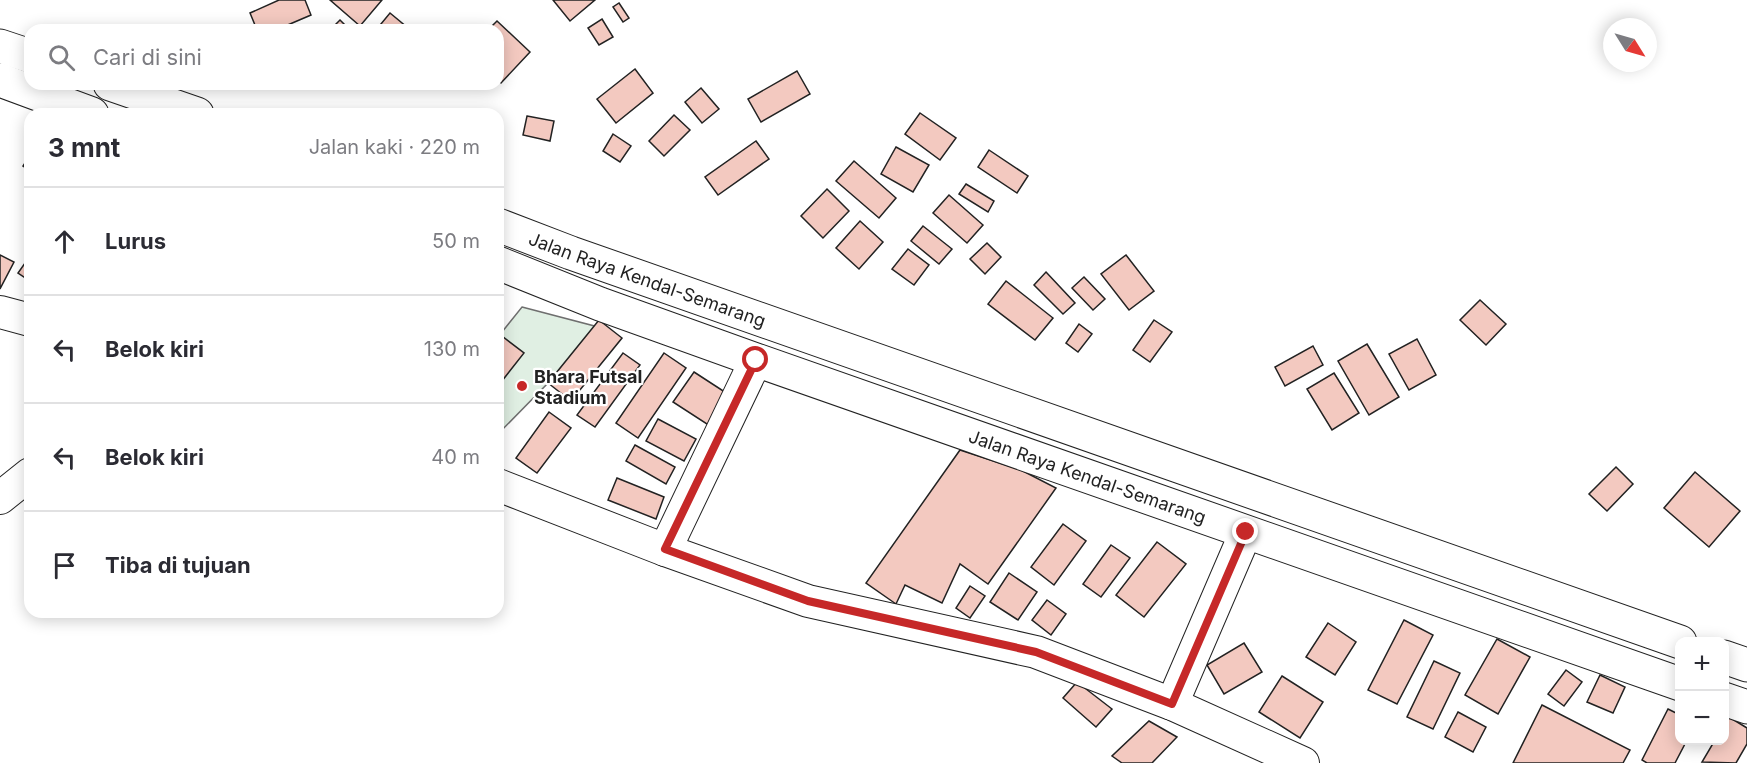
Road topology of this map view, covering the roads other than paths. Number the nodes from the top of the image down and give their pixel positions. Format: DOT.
graph roads {
  1 [pos="0,46"];
  2 [pos="24,54"];
  3 [pos="0,80"];
  4 [pos="24,89"];
  5 [pos="27,90"];
  6 [pos="127,90"];
  7 [pos="76,108"];
  8 [pos="180,108"];
  9 [pos="504,227"];
  10 [pos="504,265"];
  11 [pos="735,310"];
  12 [pos="0,312"];
  13 [pos="24,318"];
  14 [pos="716,346"];
  15 [pos="756,360"];
  16 [pos="24,479"];
  17 [pos="504,486"];
  18 [pos="0,498"];
  19 [pos="1246,532"];
  20 [pos="665,549"];
  21 [pos="1675,640"];
  22 [pos="1729,658"];
  23 [pos="1747,665"];
  24 [pos="1675,682"];
  25 [pos="1729,700"];
  26 [pos="1172,704"];
  27 [pos="1747,707"];
  28 [pos="1303,763"];
  1 -- 2 [label="highway"];
  3 -- 4 [label="highway"];
  5 -- 7 [label="highway"];
  6 -- 8 [label="highway"];
  9 -- 11 [label="highway, Jalan Raya Kendal-Semarang"];
  10 -- 14 [label="highway, Jalan Raya Kendal-Semarang"];
  11 -- 14 [label="highway"];
  11 -- 21 [label="highway, Jalan Raya Kendal-Semarang"];
  12 -- 13 [label="street"];
  14 -- 15 [label="highway, Jalan Raya Kendal-Semarang"];
  15 -- 19 [label="highway, Jalan Raya Kendal-Semarang"];
  15 -- 20 [label="street"];
  16 -- 18 [label="street"];
  17 -- 20 [label="street"];
  19 -- 24 [label="highway, Jalan Raya Kendal-Semarang"];
  19 -- 26 [label="street"];
  20 -- 26 [label="street"];
  22 -- 23 [label="highway"];
  25 -- 27 [label="highway"];
  26 -- 28 [label="street"];
}
